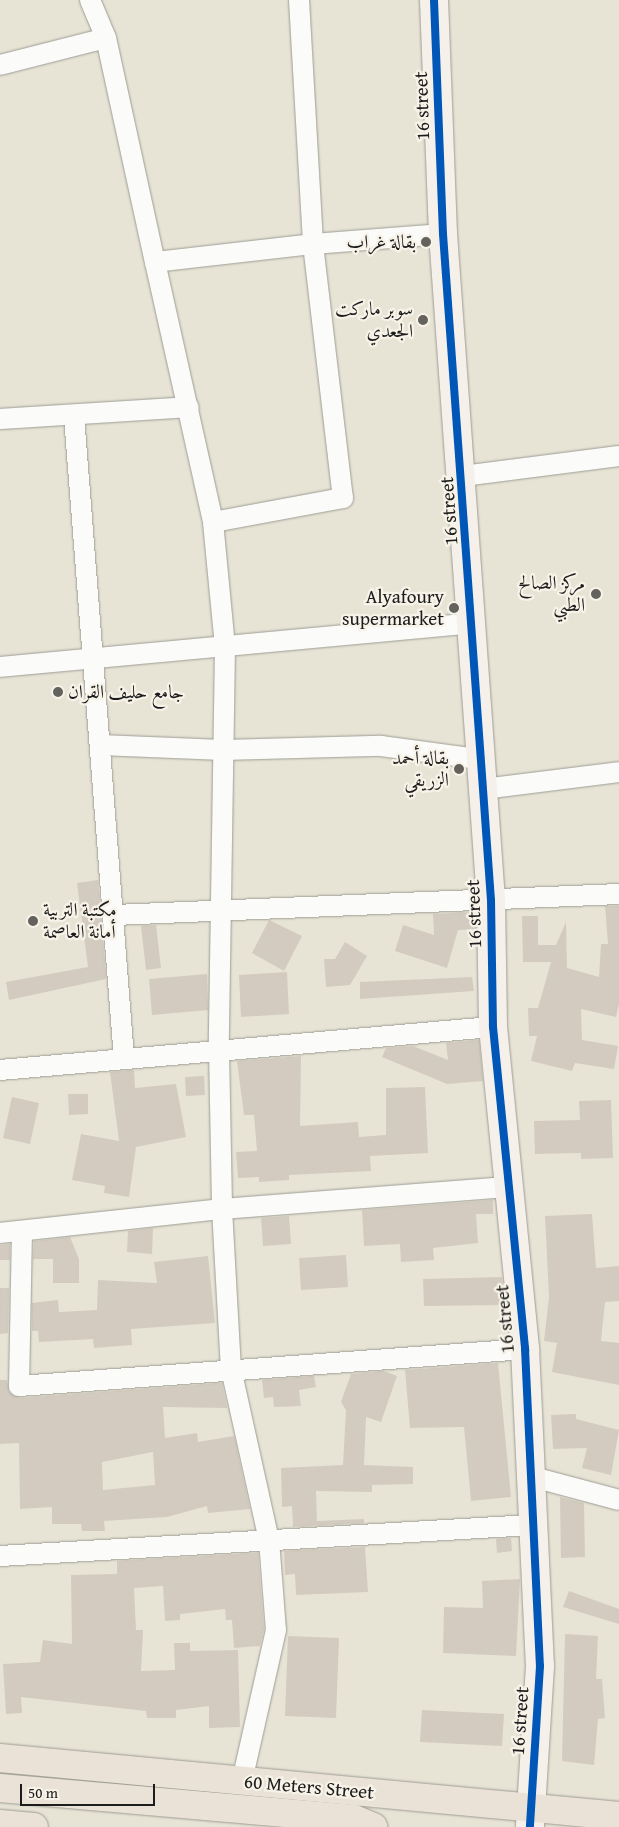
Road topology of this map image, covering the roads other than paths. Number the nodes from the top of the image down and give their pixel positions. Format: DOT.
graph roads {
  1 [pos="90,0"];
  2 [pos="299,0"];
  3 [pos="437,1"];
  4 [pos="106,38"];
  5 [pos="0,65"];
  6 [pos="443,234"];
  7 [pos="313,244"];
  8 [pos="155,262"];
  9 [pos="189,407"];
  10 [pos="74,416"];
  11 [pos="0,419"];
  12 [pos="619,456"];
  13 [pos="463,476"];
  14 [pos="213,522"];
  15 [pos="473,623"];
  16 [pos="225,647"];
  17 [pos="94,657"];
  18 [pos="0,667"];
  19 [pos="100,745"];
  20 [pos="224,750"];
  21 [pos="479,759"];
  22 [pos="619,772"];
  23 [pos="482,789"];
  24 [pos="619,894"];
  25 [pos="491,900"];
  26 [pos="222,913"];
  27 [pos="114,915"];
  28 [pos="493,1027"];
  29 [pos="219,1050"];
  30 [pos="124,1058"];
  31 [pos="0,1070"];
  32 [pos="510,1187"];
  33 [pos="222,1209"];
  34 [pos="22,1231"];
  35 [pos="0,1233"];
  36 [pos="525,1349"];
  37 [pos="232,1369"];
  38 [pos="529,1476"];
  39 [pos="619,1500"];
  40 [pos="530,1524"];
  41 [pos="269,1540"];
  42 [pos="0,1556"];
  43 [pos="0,1758"];
  44 [pos="242,1781"];
  45 [pos="0,1788"];
  46 [pos="0,1802"];
  47 [pos="619,1816"];
  48 [pos="531,1818"];
  49 [pos="0,1824"];
  50 [pos="34,1827"];
  51 [pos="260,1827"];
  52 [pos="373,1827"];
  1 -- 4 [label="street"];
  2 -- 7 [label="street"];
  3 -- 6 [label="street, 16 street"];
  4 -- 5 [label="street"];
  4 -- 8 [label="street"];
  6 -- 7 [label="street"];
  6 -- 13 [label="street, 16 street"];
  7 -- 8 [label="street"];
  7 -- 14 [label="street"];
  8 -- 9 [label="street"];
  9 -- 10 [label="street"];
  9 -- 14 [label="street"];
  10 -- 11 [label="street"];
  10 -- 17 [label="street"];
  12 -- 13 [label="street"];
  13 -- 15 [label="street, 16 street"];
  14 -- 16 [label="street"];
  15 -- 16 [label="street"];
  15 -- 21 [label="street, 16 street"];
  16 -- 17 [label="street"];
  16 -- 20 [label="street"];
  17 -- 18 [label="street"];
  17 -- 19 [label="street"];
  19 -- 20 [label="street"];
  19 -- 27 [label="street"];
  20 -- 21 [label="street"];
  20 -- 26 [label="street"];
  21 -- 23 [label="street, 16 street"];
  22 -- 23 [label="street"];
  23 -- 25 [label="street, 16 street"];
  24 -- 25 [label="street"];
  25 -- 26 [label="street"];
  25 -- 28 [label="street, 16 street"];
  26 -- 27 [label="street"];
  26 -- 29 [label="street"];
  27 -- 30 [label="street"];
  28 -- 29 [label="street"];
  28 -- 32 [label="street, 16 street"];
  29 -- 30 [label="street"];
  29 -- 33 [label="street"];
  30 -- 31 [label="street"];
  32 -- 33 [label="street"];
  32 -- 36 [label="street, 16 street"];
  33 -- 34 [label="street"];
  33 -- 37 [label="street"];
  34 -- 35 [label="street"];
  34 -- 37 [label="street"];
  36 -- 37 [label="street"];
  36 -- 38 [label="street, 16 street"];
  37 -- 41 [label="street"];
  38 -- 39 [label="street"];
  38 -- 40 [label="street, 16 street"];
  40 -- 41 [label="street"];
  40 -- 48 [label="street, 16 street"];
  41 -- 42 [label="street"];
  41 -- 44 [label="street"];
  43 -- 44 [label="main road, 60 Meters Street"];
  44 -- 48 [label="main road, 60 Meters Street"];
  45 -- 52 [label="main road"];
  46 -- 51 [label="main road"];
  47 -- 48 [label="main road, 60 Meters Street"];
  49 -- 50 [label="main road"];
}
